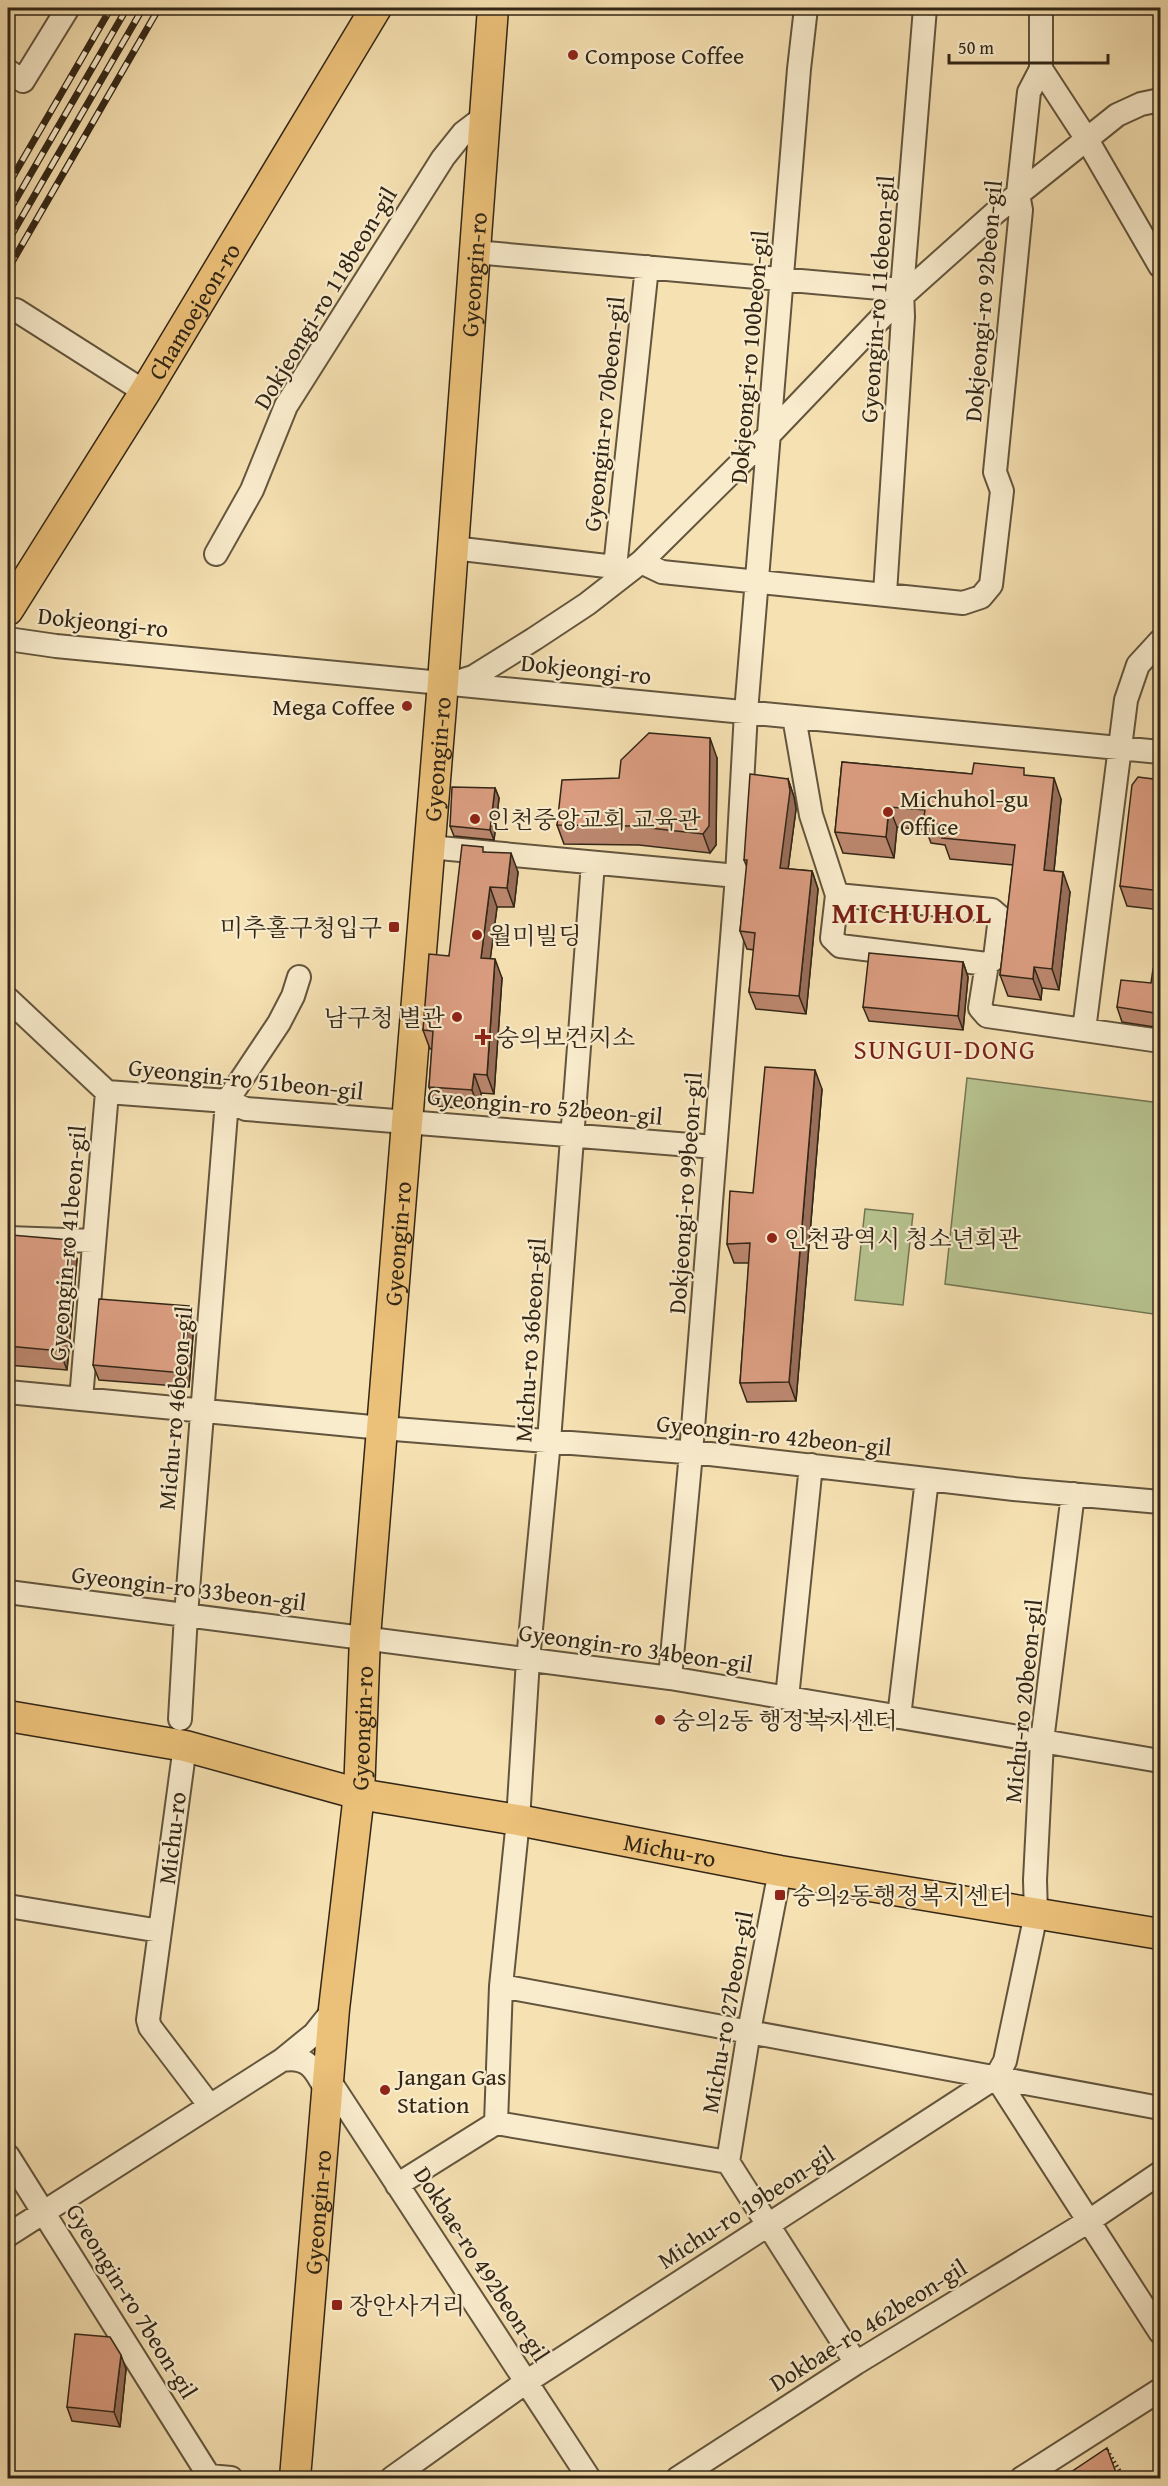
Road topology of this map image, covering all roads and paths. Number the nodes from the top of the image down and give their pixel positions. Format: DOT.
graph roads {
  1 [pos="69,8"];
  2 [pos="376,8"];
  3 [pos="493,8"];
  4 [pos="806,8"];
  5 [pos="925,8"];
  6 [pos="1041,8"];
  7 [pos="1041,69"];
  8 [pos="15,76"];
  9 [pos="1161,100"];
  10 [pos="484,117"];
  11 [pos="1086,138"];
  12 [pos="1018,194"];
  13 [pos="474,252"];
  14 [pos="1161,266"];
  15 [pos="647,267"];
  16 [pos="782,279"];
  17 [pos="902,293"];
  18 [pos="16,310"];
  19 [pos="145,392"];
  20 [pos="770,434"];
  21 [pos="453,548"];
  22 [pos="216,554"];
  23 [pos="641,562"];
  24 [pos="618,572"];
  25 [pos="757,581"];
  26 [pos="885,593"];
  27 [pos="8,610"];
  28 [pos="8,639"];
  29 [pos="1161,641"];
  30 [pos="448,683"];
  31 [pos="746,712"];
  32 [pos="794,717"];
  33 [pos="1120,748"];
  34 [pos="1161,752"];
  35 [pos="429,847"];
  36 [pos="593,862"];
  37 [pos="737,876"];
  38 [pos="837,895"];
  39 [pos="987,964"];
  40 [pos="299,977"];
  41 [pos="8,999"];
  42 [pos="1083,1030"];
  43 [pos="1161,1041"];
  44 [pos="107,1092"];
  45 [pos="227,1101"];
  46 [pos="407,1122"];
  47 [pos="572,1135"];
  48 [pos="715,1147"];
  49 [pos="8,1238"];
  50 [pos="94,1240"];
  51 [pos="8,1392"];
  52 [pos="81,1399"];
  53 [pos="202,1410"];
  54 [pos="382,1428"];
  55 [pos="549,1441"];
  56 [pos="691,1453"];
  57 [pos="811,1465"];
  58 [pos="927,1479"];
  59 [pos="1073,1494"];
  60 [pos="1161,1502"];
  61 [pos="8,1592"];
  62 [pos="186,1615"];
  63 [pos="365,1637"];
  64 [pos="528,1660"];
  65 [pos="670,1678"];
  66 [pos="787,1698"];
  67 [pos="8,1716"];
  68 [pos="899,1717"];
  69 [pos="182,1732"];
  70 [pos="1042,1741"];
  71 [pos="1161,1761"];
  72 [pos="359,1794"];
  73 [pos="518,1820"];
  74 [pos="780,1871"];
  75 [pos="8,1906"];
  76 [pos="1036,1914"];
  77 [pos="160,1931"];
  78 [pos="1161,1934"];
  79 [pos="501,1986"];
  80 [pos="334,2009"];
  81 [pos="749,2031"];
  82 [pos="282,2060"];
  83 [pos="996,2077"];
  84 [pos="328,2086"];
  85 [pos="210,2106"];
  86 [pos="1161,2108"];
  87 [pos="496,2123"];
  88 [pos="8,2156"];
  89 [pos="728,2162"];
  90 [pos="1161,2173"];
  91 [pos="397,2185"];
  92 [pos="44,2212"];
  93 [pos="1089,2221"];
  94 [pos="768,2225"];
  95 [pos="8,2235"];
  96 [pos="1161,2332"];
  97 [pos="856,2363"];
  98 [pos="526,2382"];
  99 [pos="1161,2390"];
  100 [pos="1096,2432"];
  101 [pos="215,2478"];
  102 [pos="296,2478"];
  103 [pos="392,2478"];
  104 [pos="589,2478"];
  105 [pos="678,2478"];
  106 [pos="1022,2478"];
  107 [pos="1124,2478"];
  1 -- 8 [label="street"];
  2 -- 19 [label="main road, Chamoejeon-ro"];
  3 -- 10 [label="main road, Gyeongin-ro"];
  4 -- 16 [label="street, Dokjeongi-ro 100beon-gil"];
  5 -- 17 [label="street, Gyeongin-ro 116beon-gil"];
  6 -- 7 [label="street, Dokjeongi-ro 92beon-gil"];
  7 -- 11 [label="street"];
  7 -- 12 [label="street, Dokjeongi-ro 92beon-gil"];
  9 -- 11 [label="street"];
  10 -- 13 [label="main road, Gyeongin-ro"];
  10 -- 22 [label="street, Dokjeongi-ro 118beon-gil"];
  11 -- 12 [label="street"];
  11 -- 14 [label="street"];
  12 -- 17 [label="street"];
  12 -- 26 [label="street, Dokjeongi-ro 92beon-gil"];
  13 -- 15 [label="street"];
  13 -- 21 [label="main road, Gyeongin-ro"];
  15 -- 16 [label="street"];
  15 -- 24 [label="street, Gyeongin-ro 70beon-gil"];
  16 -- 17 [label="street"];
  16 -- 20 [label="street, Dokjeongi-ro 100beon-gil"];
  17 -- 20 [label="street"];
  17 -- 26 [label="street, Gyeongin-ro 116beon-gil"];
  18 -- 19 [label="street"];
  19 -- 27 [label="main road, Chamoejeon-ro"];
  20 -- 23 [label="street"];
  20 -- 25 [label="street, Dokjeongi-ro 100beon-gil"];
  21 -- 24 [label="street, Gyeongin-ro 70beon-gil"];
  21 -- 30 [label="main road, Gyeongin-ro"];
  23 -- 24 [label="street"];
  23 -- 25 [label="street"];
  24 -- 30 [label="street"];
  25 -- 26 [label="street"];
  25 -- 31 [label="street, Dokjeongi-ro 100beon-gil"];
  28 -- 30 [label="street, Dokjeongi-ro"];
  29 -- 33 [label="street"];
  30 -- 31 [label="street, Dokjeongi-ro"];
  30 -- 35 [label="main road, Gyeongin-ro"];
  31 -- 32 [label="street, Dokjeongi-ro"];
  31 -- 37 [label="street, Dokjeongi-ro 99beon-gil"];
  32 -- 33 [label="street, Dokjeongi-ro"];
  32 -- 38 [label="street"];
  33 -- 34 [label="street, Dokjeongi-ro"];
  33 -- 42 [label="street"];
  35 -- 36 [label="street"];
  35 -- 46 [label="main road, Gyeongin-ro"];
  36 -- 37 [label="street"];
  36 -- 47 [label="street, Michu-ro 36beon-gil"];
  37 -- 48 [label="street, Dokjeongi-ro 99beon-gil"];
  38 -- 39 [label="street"];
  38 -- 39 [label="street"];
  39 -- 42 [label="street"];
  40 -- 45 [label="street"];
  41 -- 44 [label="street, Gyeongin-ro 51beon-gil"];
  42 -- 43 [label="street"];
  44 -- 45 [label="street, Gyeongin-ro 51beon-gil"];
  44 -- 50 [label="street, Gyeongin-ro 41beon-gil"];
  45 -- 46 [label="street, Gyeongin-ro 51beon-gil"];
  45 -- 53 [label="street, Michu-ro 46beon-gil"];
  46 -- 47 [label="street, Gyeongin-ro 52beon-gil"];
  46 -- 54 [label="main road, Gyeongin-ro"];
  47 -- 48 [label="street, Gyeongin-ro 52beon-gil"];
  47 -- 55 [label="street, Michu-ro 36beon-gil"];
  48 -- 56 [label="street, Dokjeongi-ro 99beon-gil"];
  49 -- 50 [label="street"];
  50 -- 52 [label="street, Gyeongin-ro 41beon-gil"];
  51 -- 52 [label="street, Gyeongin-ro 41beon-gil"];
  52 -- 53 [label="street, Gyeongin-ro 41beon-gil"];
  53 -- 54 [label="street, Gyeongin-ro 41beon-gil"];
  53 -- 62 [label="street, Michu-ro 46beon-gil"];
  54 -- 55 [label="street, Gyeongin-ro 42beon-gil"];
  54 -- 63 [label="main road, Gyeongin-ro"];
  55 -- 56 [label="street, Gyeongin-ro 42beon-gil"];
  55 -- 64 [label="street, Michu-ro 36beon-gil"];
  56 -- 57 [label="street, Gyeongin-ro 42beon-gil"];
  56 -- 65 [label="street, Dokjeongi-ro 99beon-gil"];
  57 -- 58 [label="street, Gyeongin-ro 42beon-gil"];
  57 -- 66 [label="street"];
  58 -- 59 [label="street, Gyeongin-ro 42beon-gil"];
  58 -- 68 [label="street"];
  59 -- 60 [label="street, Gyeongin-ro 42beon-gil"];
  59 -- 70 [label="street, Michu-ro 20beon-gil"];
  61 -- 62 [label="street, Gyeongin-ro 33beon-gil"];
  62 -- 63 [label="street, Gyeongin-ro 33beon-gil"];
  62 -- 69 [label="street, Michu-ro 46beon-gil"];
  63 -- 64 [label="street, Gyeongin-ro 34beon-gil"];
  63 -- 72 [label="main road, Gyeongin-ro"];
  64 -- 65 [label="street, Gyeongin-ro 34beon-gil"];
  64 -- 73 [label="street, Michu-ro 36beon-gil"];
  65 -- 66 [label="street, Gyeongin-ro 34beon-gil"];
  66 -- 68 [label="street, Gyeongin-ro 34beon-gil"];
  67 -- 69 [label="main road, Michu-ro"];
  68 -- 70 [label="street, Gyeongin-ro 34beon-gil"];
  69 -- 72 [label="main road, Michu-ro"];
  69 -- 77 [label="street, Michu-ro"];
  70 -- 71 [label="street, Gyeongin-ro 34beon-gil"];
  70 -- 76 [label="street, Michu-ro 20beon-gil"];
  72 -- 73 [label="main road, Michu-ro"];
  72 -- 80 [label="main road, Gyeongin-ro"];
  73 -- 74 [label="main road, Michu-ro"];
  73 -- 79 [label="street, Michu-ro 36beon-gil"];
  74 -- 76 [label="main road, Michu-ro"];
  74 -- 81 [label="street, Michu-ro 27beon-gil"];
  75 -- 77 [label="street"];
  76 -- 78 [label="main road, Michu-ro"];
  76 -- 83 [label="street"];
  77 -- 85 [label="street, Michu-ro"];
  79 -- 81 [label="street"];
  79 -- 87 [label="street, Michu-ro 36beon-gil"];
  80 -- 82 [label="street"];
  80 -- 84 [label="main road, Gyeongin-ro"];
  81 -- 83 [label="street"];
  81 -- 89 [label="street, Michu-ro 27beon-gil"];
  82 -- 84 [label="street, Dokbae-ro 492beon-gil"];
  82 -- 85 [label="street"];
  83 -- 86 [label="street"];
  83 -- 93 [label="street"];
  83 -- 94 [label="street, Michu-ro 19beon-gil"];
  84 -- 91 [label="street, Dokbae-ro 492beon-gil"];
  84 -- 102 [label="main road, Gyeongin-ro"];
  85 -- 92 [label="street"];
  87 -- 89 [label="street"];
  87 -- 91 [label="street"];
  88 -- 92 [label="street, Gyeongin-ro 7beon-gil"];
  89 -- 94 [label="street"];
  90 -- 93 [label="street, Dokbae-ro 462beon-gil"];
  91 -- 98 [label="street, Dokbae-ro 492beon-gil"];
  92 -- 95 [label="street"];
  92 -- 101 [label="street, Gyeongin-ro 7beon-gil"];
  93 -- 96 [label="street"];
  93 -- 97 [label="street, Dokbae-ro 462beon-gil"];
  94 -- 97 [label="street"];
  94 -- 98 [label="street, Michu-ro 19beon-gil"];
  97 -- 105 [label="street, Dokbae-ro 462beon-gil"];
  98 -- 103 [label="street, Michu-ro 19beon-gil"];
  98 -- 104 [label="street, Dokbae-ro 492beon-gil"];
  99 -- 100 [label="street"];
  100 -- 106 [label="street"];
  100 -- 107 [label="path"];
}
